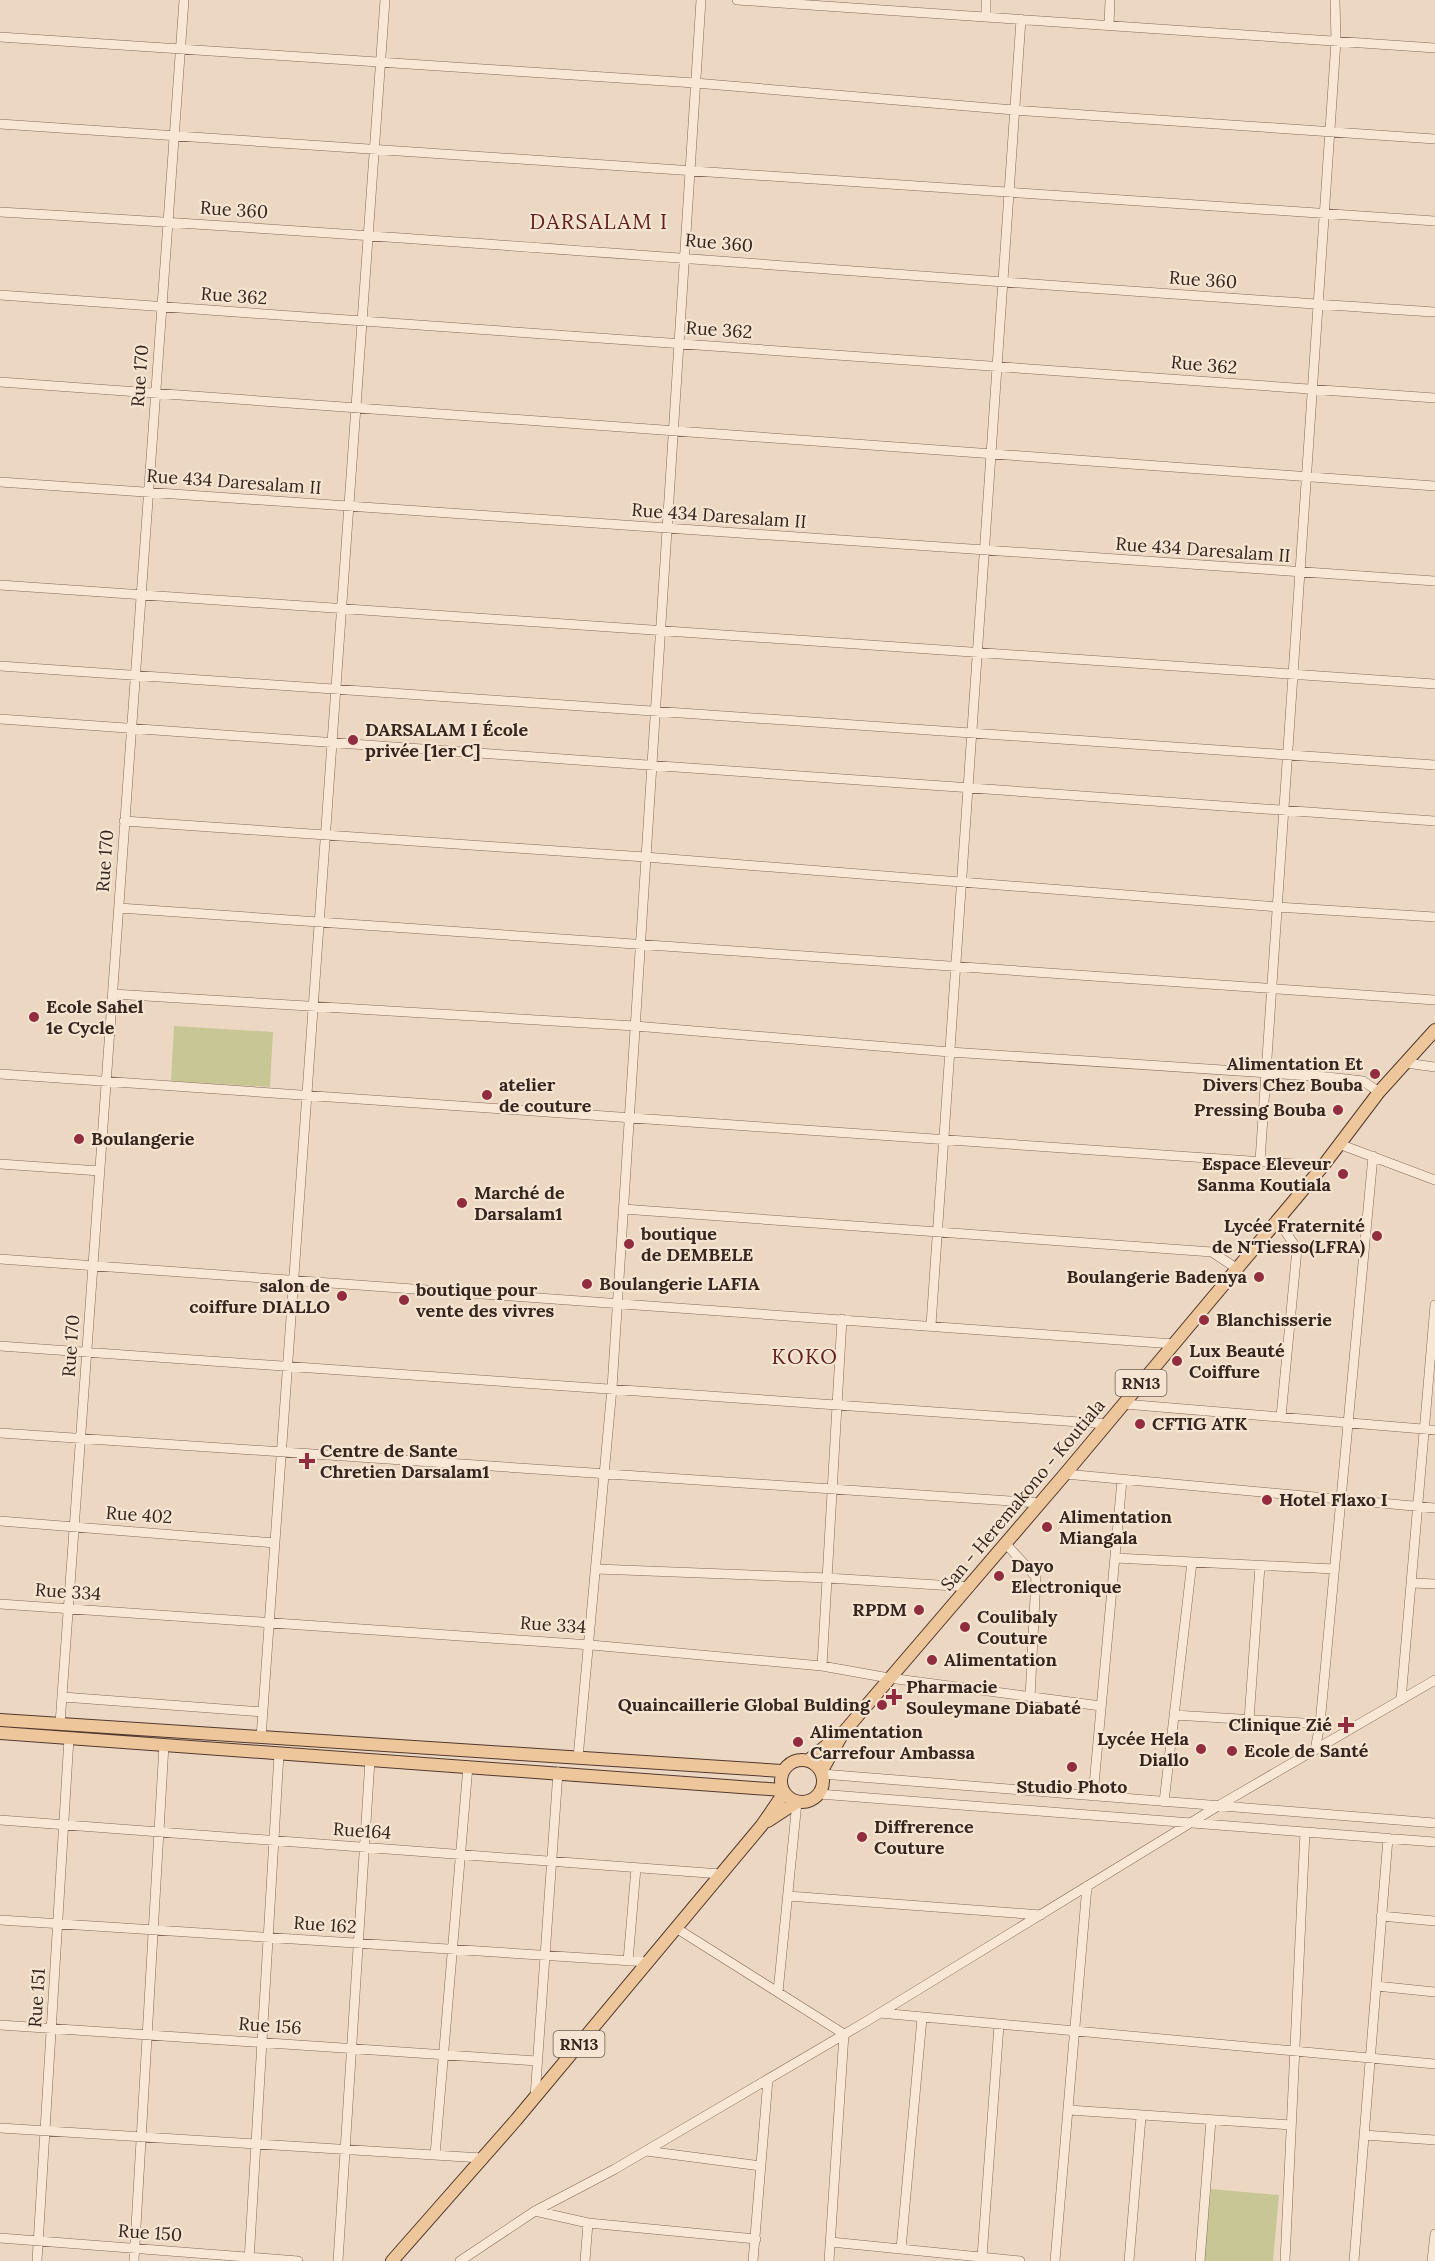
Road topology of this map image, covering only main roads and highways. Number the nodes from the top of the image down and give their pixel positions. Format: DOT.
graph roads {
  1 [pos="1435,1030"];
  2 [pos="0,1719"];
  3 [pos="0,1733"];
  4 [pos="843,1733"];
  5 [pos="808,1761"];
  6 [pos="782,1771"];
  7 [pos="822,1773"];
  8 [pos="783,1791"];
  9 [pos="797,1802"];
  10 [pos="762,1825"];
  11 [pos="392,2261"];
  1 -- 4 [label="main road, San - Heremakono - Koutiala / RN13"];
  2 -- 6 [label="main road"];
  3 -- 8 [label="main road"];
  4 -- 5 [label="main road, RN13"];
  4 -- 7 [label="main road, RN13"];
  5 -- 6 [label="main road"];
  5 -- 7 [label="main road"];
  6 -- 8 [label="main road"];
  7 -- 9 [label="main road"];
  8 -- 9 [label="main road"];
  8 -- 10 [label="main road, RN13"];
  9 -- 10 [label="main road, RN13"];
  10 -- 11 [label="main road, RN13"];
}
